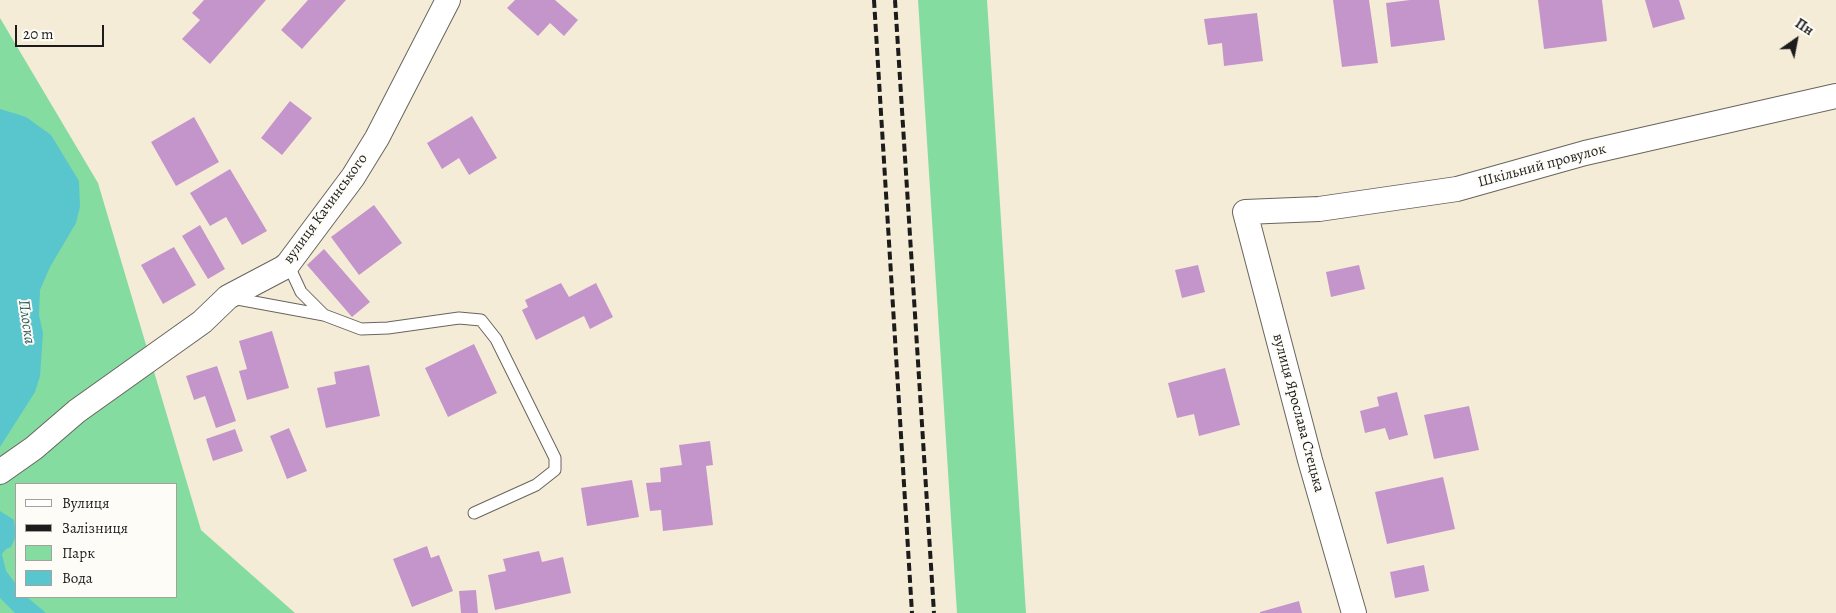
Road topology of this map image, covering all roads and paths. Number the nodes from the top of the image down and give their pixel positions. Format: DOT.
graph roads {
  1 [pos="448,0"];
  2 [pos="1836,96"];
  3 [pos="1245,212"];
  4 [pos="288,264"];
  5 [pos="228,297"];
  6 [pos="324,315"];
  7 [pos="0,472"];
  8 [pos="474,513"];
  9 [pos="1354,613"];
  1 -- 4 [label="street, вулиця Качинського"];
  2 -- 3 [label="street, Шкільний провулок"];
  3 -- 9 [label="street, вулиця Ярослава Стецька"];
  4 -- 5 [label="street, вулиця Качинського"];
  4 -- 6 [label="lane"];
  5 -- 6 [label="lane"];
  5 -- 7 [label="street, вулиця Качинського"];
  6 -- 8 [label="lane"];
}
